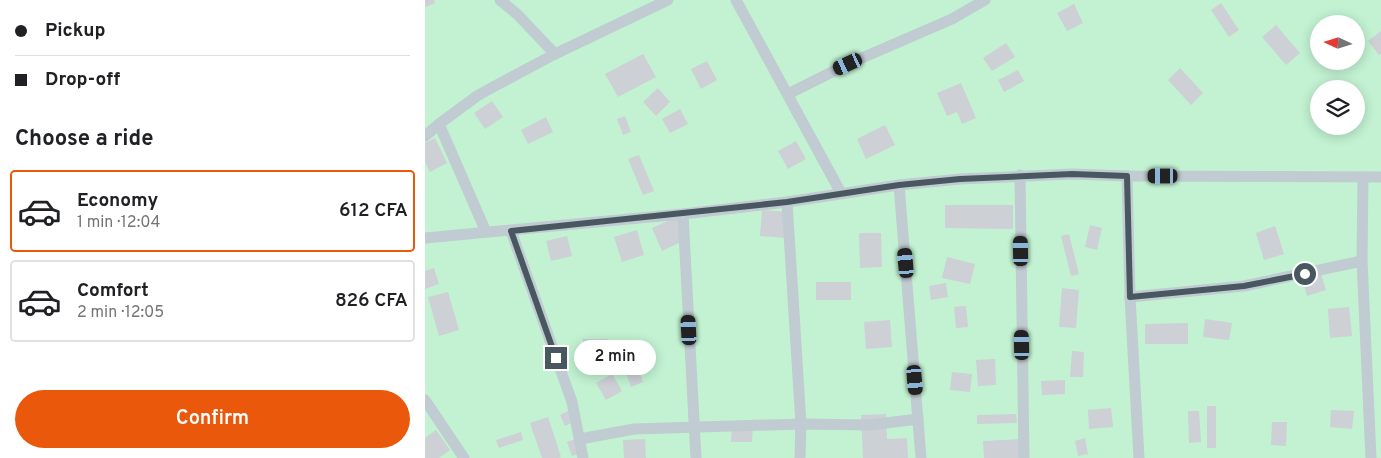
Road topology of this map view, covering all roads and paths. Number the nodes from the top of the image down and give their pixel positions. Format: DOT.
graph roads {
  1 [pos="500,0"];
  2 [pos="669,0"];
  3 [pos="737,0"];
  4 [pos="985,0"];
  5 [pos="555,54"];
  6 [pos="788,94"];
  7 [pos="439,124"];
  8 [pos="425,136"];
  9 [pos="1020,175"];
  10 [pos="1127,176"];
  11 [pos="1381,177"];
  12 [pos="1363,178"];
  13 [pos="899,185"];
  14 [pos="841,193"];
  15 [pos="787,202"];
  16 [pos="683,214"];
  17 [pos="511,231"];
  18 [pos="486,232"];
  19 [pos="425,238"];
  20 [pos="1362,262"];
  21 [pos="1130,297"];
  22 [pos="425,403"];
  23 [pos="918,419"];
  24 [pos="801,424"];
  25 [pos="695,427"];
  26 [pos="580,439"];
  27 [pos="464,458"];
  28 [pos="583,458"];
  29 [pos="696,458"];
  30 [pos="800,458"];
  31 [pos="921,458"];
  32 [pos="1023,458"];
  33 [pos="1139,458"];
  34 [pos="1371,458"];
  1 -- 5 [label="street"];
  2 -- 5 [label="street"];
  3 -- 6 [label="street"];
  4 -- 6 [label="street"];
  5 -- 7 [label="street"];
  6 -- 14 [label="street"];
  7 -- 8 [label="street"];
  7 -- 18 [label="street"];
  9 -- 10 [label="street"];
  9 -- 13 [label="street"];
  9 -- 32 [label="street"];
  10 -- 12 [label="street"];
  10 -- 21 [label="street"];
  11 -- 12 [label="street"];
  12 -- 20 [label="street"];
  13 -- 14 [label="street"];
  13 -- 23 [label="street"];
  14 -- 15 [label="street"];
  15 -- 16 [label="street"];
  15 -- 24 [label="street"];
  16 -- 17 [label="street"];
  16 -- 25 [label="street"];
  17 -- 18 [label="street"];
  17 -- 26 [label="street"];
  18 -- 19 [label="street"];
  20 -- 21 [label="street"];
  20 -- 34 [label="street"];
  21 -- 33 [label="street"];
  22 -- 27 [label="street"];
  23 -- 24 [label="street"];
  23 -- 31 [label="street"];
  24 -- 25 [label="street"];
  24 -- 30 [label="street"];
  25 -- 26 [label="street"];
  25 -- 29 [label="street"];
  26 -- 28 [label="street"];
}
